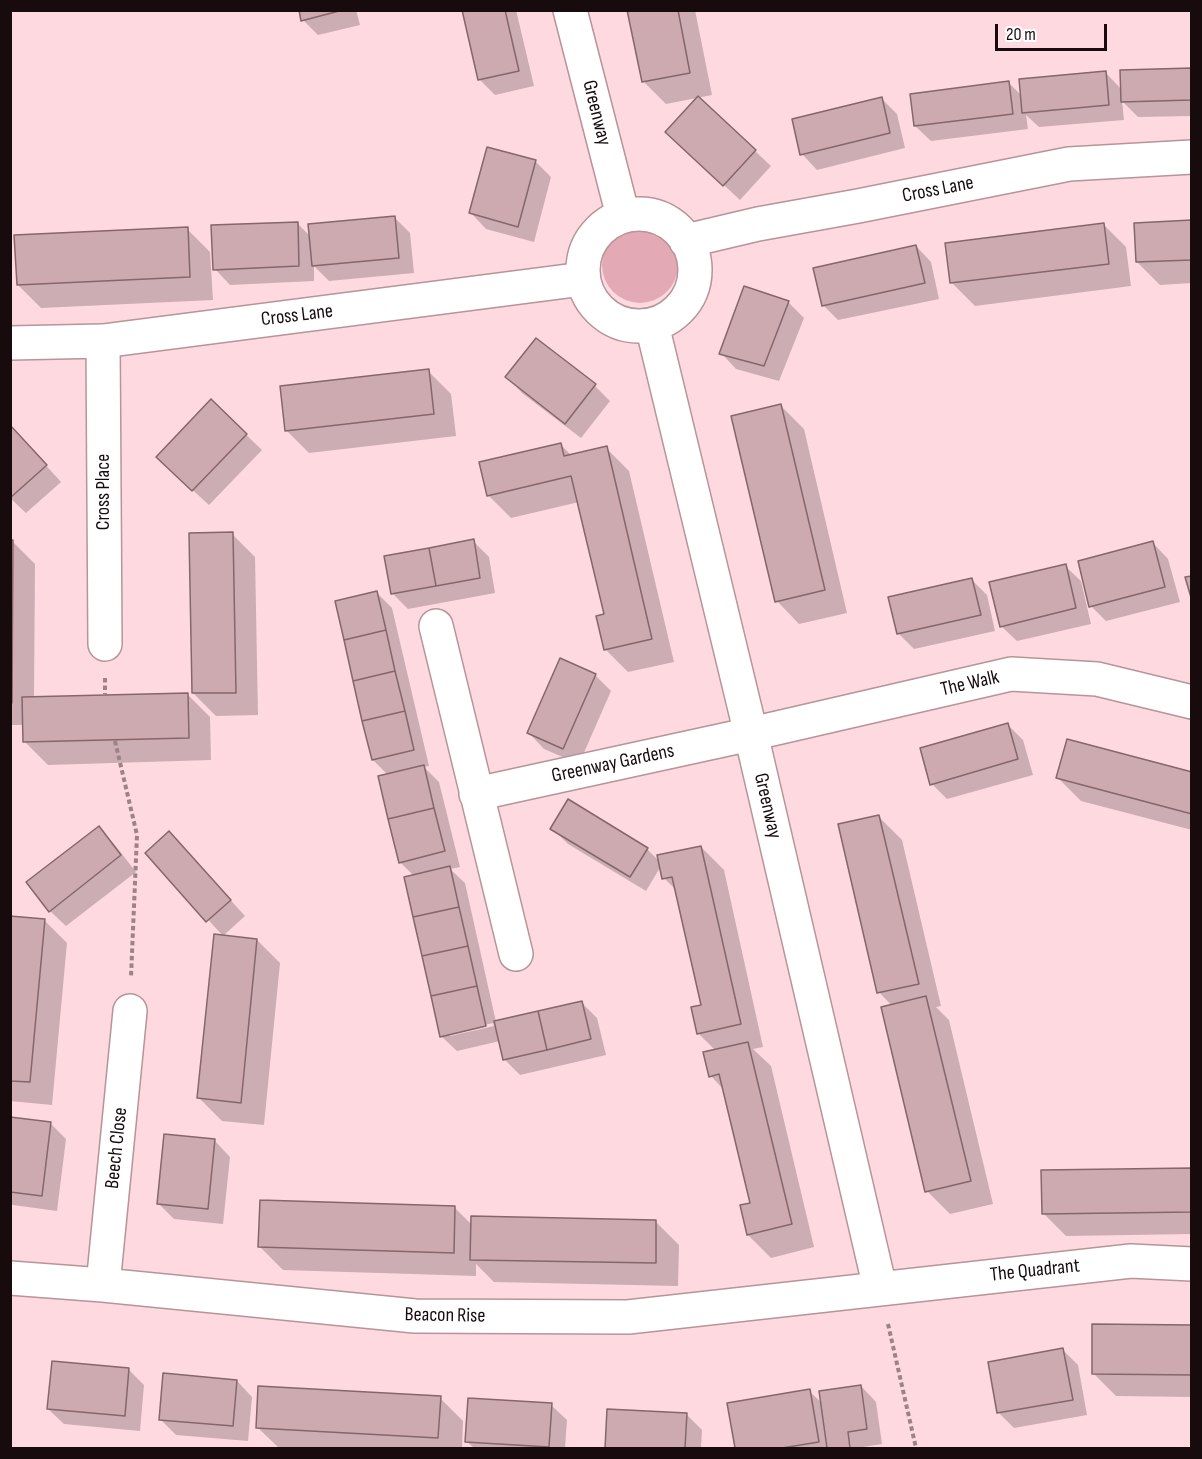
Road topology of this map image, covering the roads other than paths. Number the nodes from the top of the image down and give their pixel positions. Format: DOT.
graph roads {
  1 [pos="570,10"];
  2 [pos="1191,157"];
  3 [pos="623,216"];
  4 [pos="686,241"];
  5 [pos="583,279"];
  6 [pos="652,325"];
  7 [pos="103,341"];
  8 [pos="10,343"];
  9 [pos="436,626"];
  10 [pos="105,644"];
  11 [pos="1191,702"];
  12 [pos="751,734"];
  13 [pos="476,794"];
  14 [pos="516,954"];
  15 [pos="130,1011"];
  16 [pos="1191,1264"];
  17 [pos="10,1278"];
  18 [pos="103,1285"];
  19 [pos="880,1288"];
  1 -- 3 [label="street, Greenway"];
  2 -- 4 [label="street, Cross Lane"];
  3 -- 4 [label="street"];
  3 -- 5 [label="street"];
  4 -- 6 [label="street"];
  5 -- 6 [label="street"];
  5 -- 7 [label="street, Cross Lane"];
  6 -- 12 [label="street, Greenway"];
  7 -- 8 [label="street, Cross Lane"];
  7 -- 10 [label="street, Cross Place"];
  9 -- 13 [label="street"];
  11 -- 12 [label="street, The Walk"];
  12 -- 13 [label="street, Greenway Gardens"];
  12 -- 19 [label="street, Greenway"];
  13 -- 14 [label="street"];
  15 -- 18 [label="street, Beech Close"];
  16 -- 19 [label="street, The Quadrant"];
  17 -- 18 [label="street, Beacon Rise"];
  18 -- 19 [label="street, Beacon Rise"];
}
